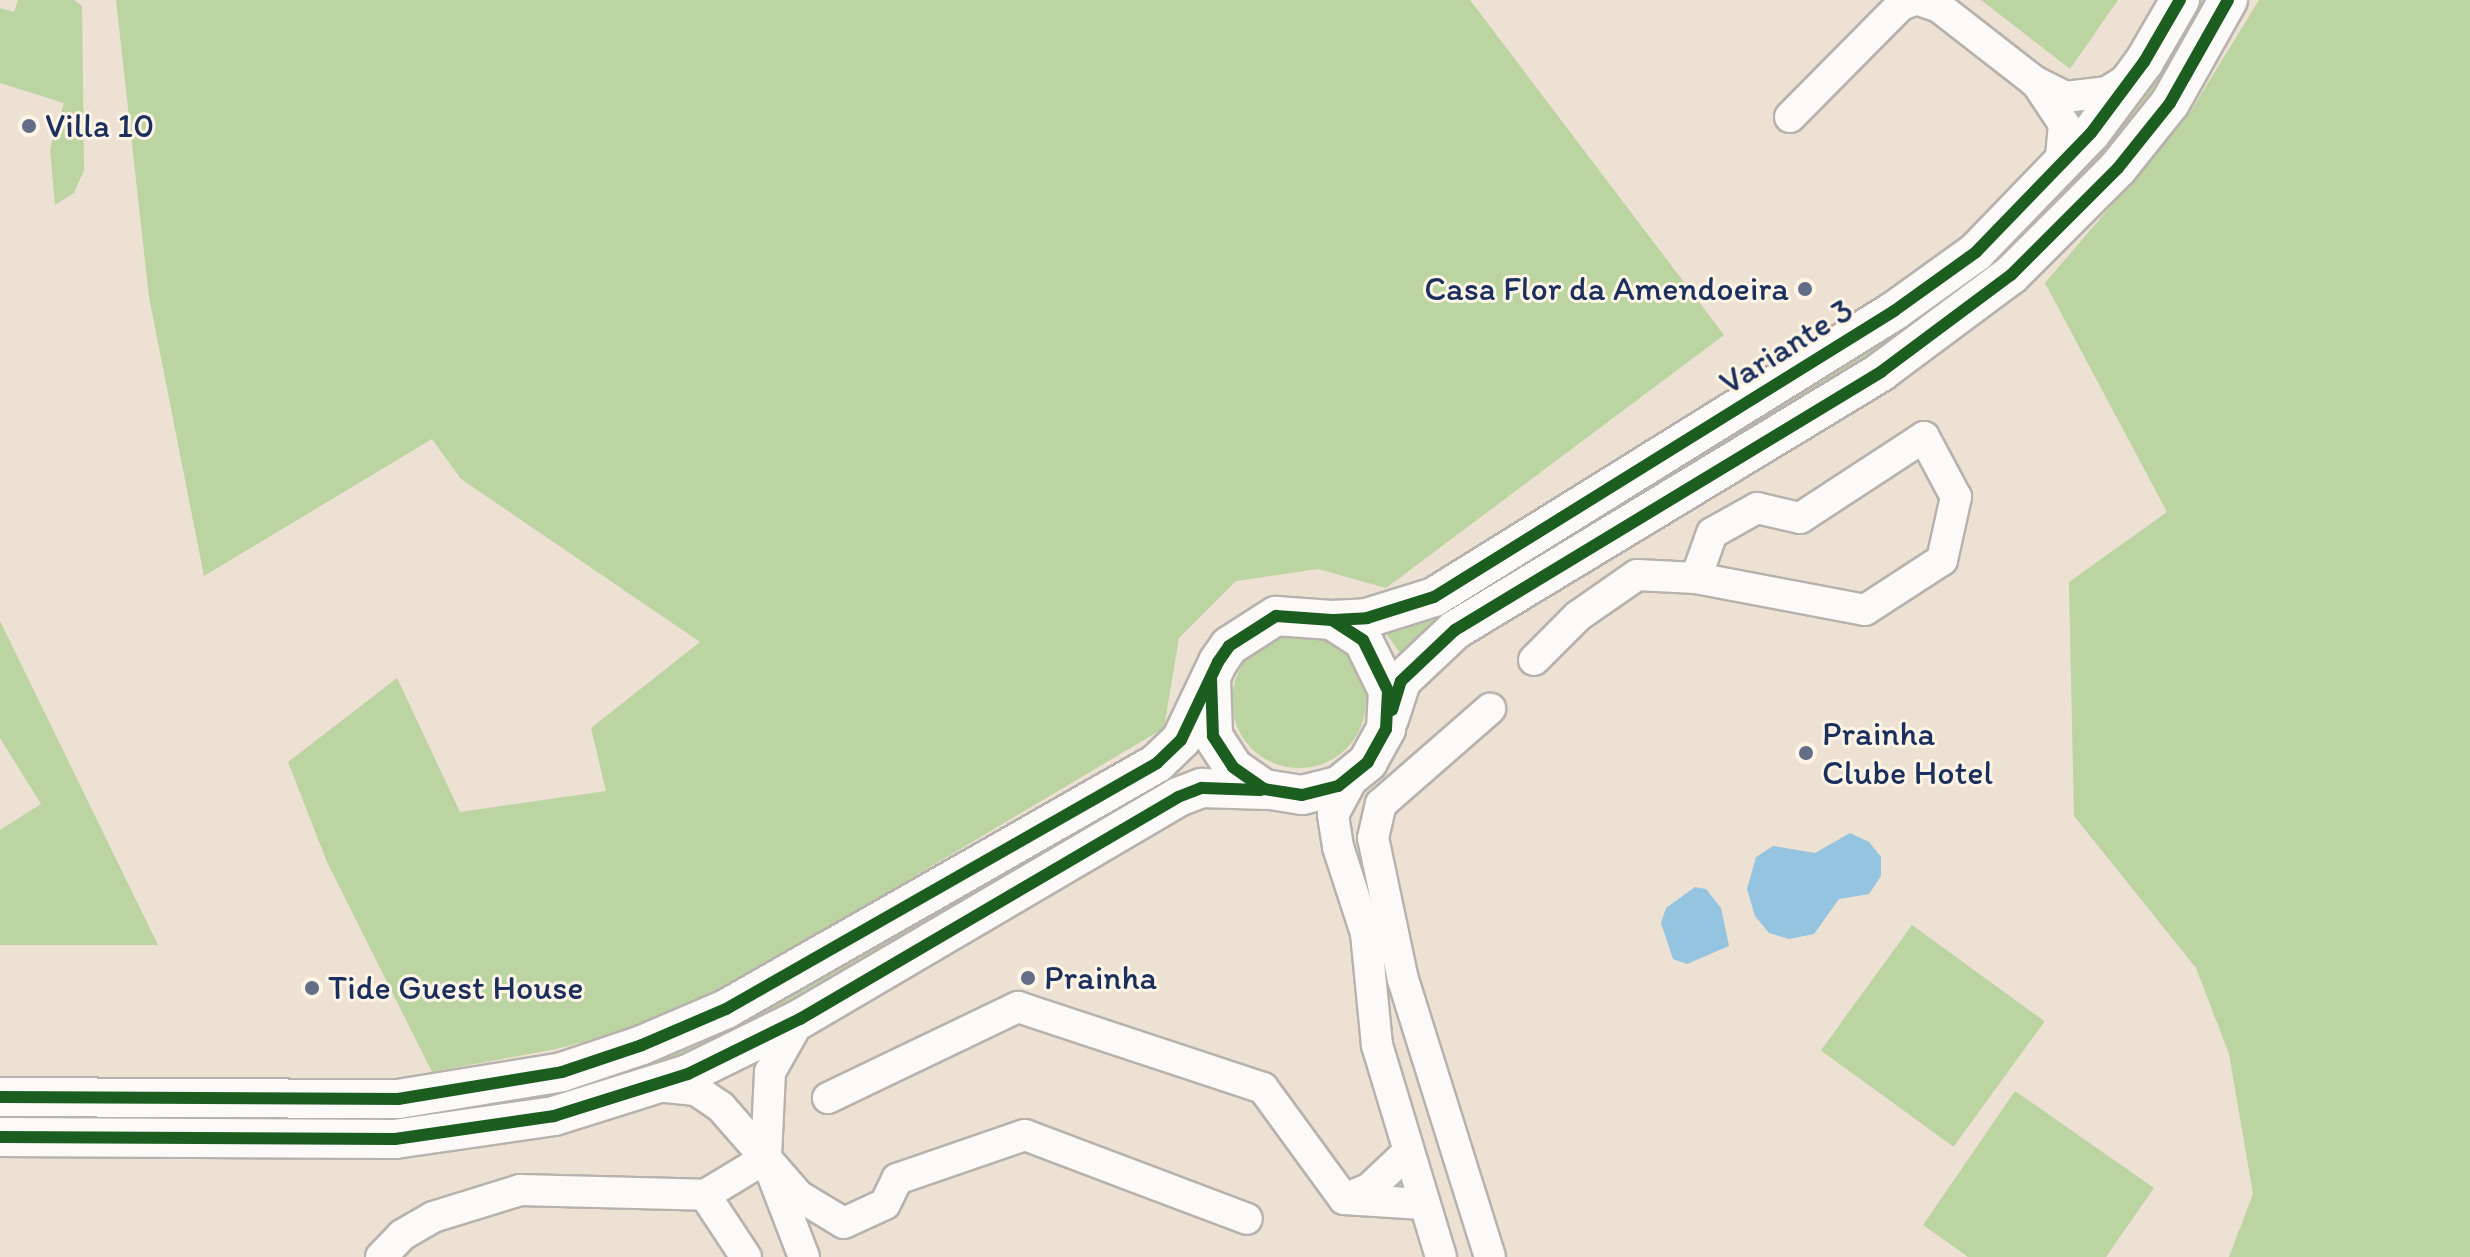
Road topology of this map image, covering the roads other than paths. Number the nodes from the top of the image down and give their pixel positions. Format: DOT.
graph roads {
  1 [pos="1917,0"];
  2 [pos="2180,0"];
  3 [pos="2228,0"];
  4 [pos="2135,74"];
  5 [pos="2034,81"];
  6 [pos="1790,117"];
  7 [pos="2060,168"];
  8 [pos="1696,578"];
  9 [pos="1332,620"];
  10 [pos="1534,660"];
  11 [pos="1211,679"];
  12 [pos="1490,709"];
  13 [pos="1386,729"];
  14 [pos="1354,776"];
  15 [pos="1287,793"];
  16 [pos="1338,847"];
  17 [pos="800,1019"];
  18 [pos="650,1086"];
  19 [pos="0,1097"];
  20 [pos="828,1098"];
  21 [pos="0,1137"];
  22 [pos="1406,1154"];
  23 [pos="766,1158"];
  24 [pos="705,1195"];
  25 [pos="1344,1199"];
  26 [pos="1423,1204"];
  27 [pos="1247,1219"];
  28 [pos="381,1257"];
  29 [pos="746,1257"];
  30 [pos="804,1257"];
  31 [pos="1441,1257"];
  32 [pos="1490,1257"];
  1 -- 5 [label="street"];
  1 -- 6 [label="street"];
  2 -- 4 [label="main road, Variante 3"];
  3 -- 13 [label="main road, Variante 3"];
  4 -- 5 [label="street"];
  4 -- 7 [label="main road, Variante 3"];
  5 -- 7 [label="street"];
  7 -- 9 [label="main road, Variante 3"];
  8 -- 8 [label="street"];
  8 -- 10 [label="street"];
  9 -- 11 [label="main road"];
  9 -- 13 [label="main road"];
  11 -- 15 [label="main road"];
  11 -- 19 [label="main road"];
  12 -- 32 [label="street"];
  13 -- 14 [label="main road"];
  14 -- 15 [label="main road"];
  14 -- 16 [label="street"];
  15 -- 16 [label="street"];
  15 -- 17 [label="main road"];
  16 -- 22 [label="street"];
  17 -- 18 [label="main road"];
  17 -- 23 [label="street"];
  18 -- 21 [label="main road"];
  18 -- 23 [label="street"];
  20 -- 25 [label="street"];
  22 -- 25 [label="street"];
  22 -- 26 [label="street"];
  23 -- 24 [label="street"];
  23 -- 27 [label="street"];
  23 -- 30 [label="street"];
  24 -- 28 [label="street"];
  24 -- 29 [label="street"];
  25 -- 26 [label="street"];
  26 -- 31 [label="street"];
}
